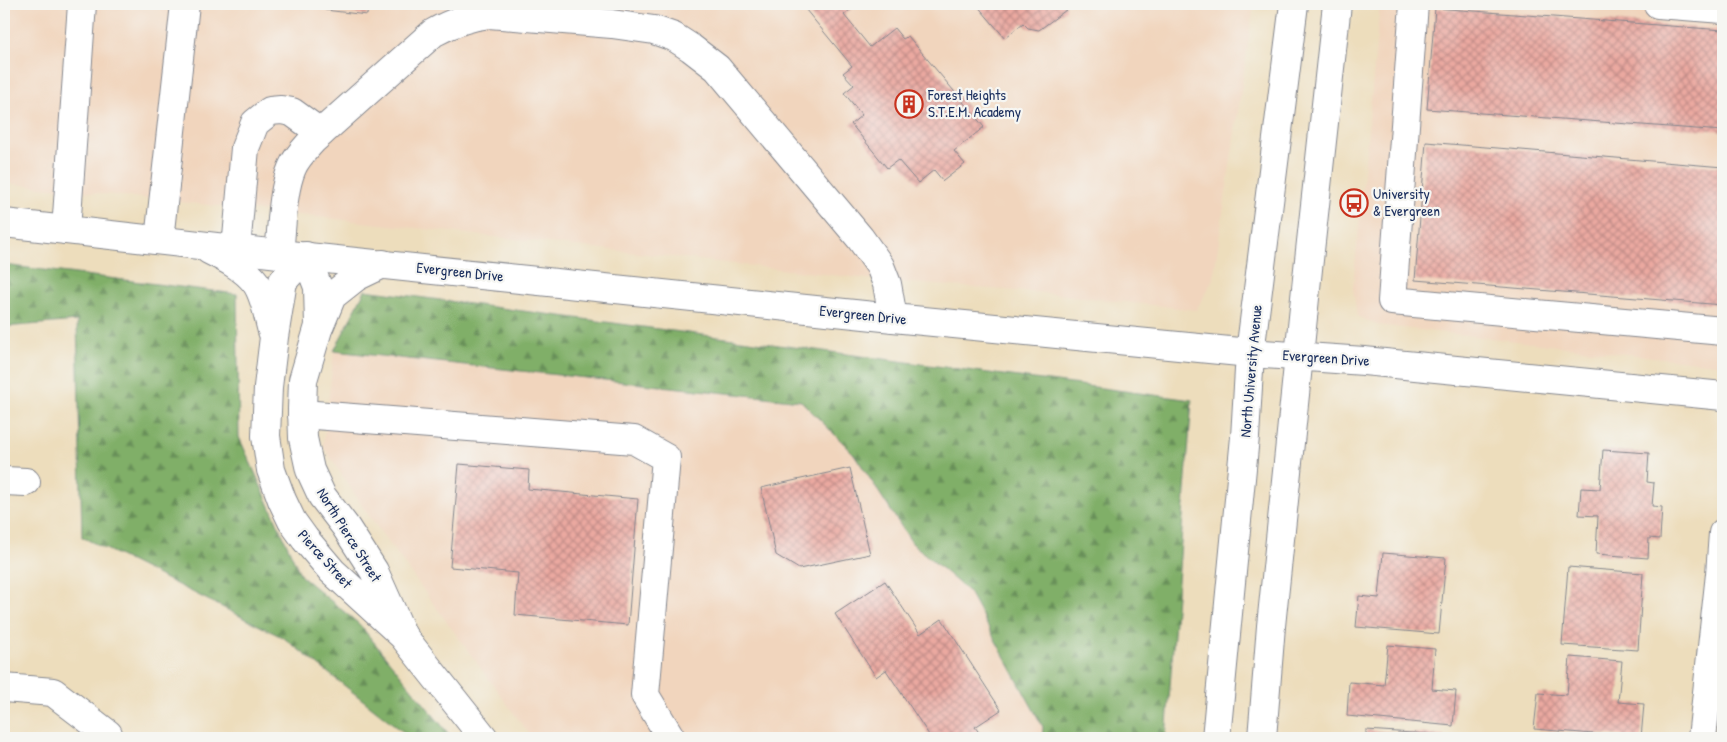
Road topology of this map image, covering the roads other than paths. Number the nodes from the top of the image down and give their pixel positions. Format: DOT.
graph roads {
  1 [pos="82,4"];
  2 [pos="185,4"];
  3 [pos="1294,4"];
  4 [pos="1337,4"];
  5 [pos="1414,4"];
  6 [pos="1658,4"];
  7 [pos="1723,9"];
  8 [pos="321,133"];
  9 [pos="4,223"];
  10 [pos="66,230"];
  11 [pos="159,240"];
  12 [pos="198,245"];
  13 [pos="236,249"];
  14 [pos="279,254"];
  15 [pos="306,256"];
  16 [pos="383,264"];
  17 [pos="893,318"];
  18 [pos="319,326"];
  19 [pos="1723,332"];
  20 [pos="274,337"];
  21 [pos="1250,353"];
  22 [pos="1300,355"];
  23 [pos="1723,396"];
  24 [pos="302,414"];
  25 [pos="1723,533"];
  26 [pos="402,636"];
  27 [pos="4,688"];
  28 [pos="109,737"];
  29 [pos="484,738"];
  30 [pos="670,738"];
  31 [pos="1216,738"];
  32 [pos="1262,738"];
  33 [pos="1702,738"];
  1 -- 10 [label="street"];
  2 -- 11 [label="street"];
  3 -- 21 [label="street, North University Avenue"];
  4 -- 22 [label="street"];
  5 -- 19 [label="street"];
  6 -- 7 [label="street"];
  8 -- 13 [label="street"];
  8 -- 14 [label="street"];
  8 -- 17 [label="street"];
  9 -- 10 [label="street, Evergreen Drive"];
  10 -- 11 [label="street, Evergreen Drive"];
  11 -- 12 [label="street, Evergreen Drive"];
  12 -- 13 [label="street, Evergreen Drive"];
  12 -- 20 [label="street"];
  13 -- 14 [label="street, Evergreen Drive"];
  14 -- 15 [label="street, Evergreen Drive"];
  15 -- 16 [label="street, Evergreen Drive"];
  15 -- 18 [label="street, North Pierce Street"];
  15 -- 20 [label="street, Pierce Street"];
  16 -- 17 [label="street, Evergreen Drive"];
  16 -- 18 [label="street"];
  17 -- 21 [label="street, Evergreen Drive"];
  18 -- 24 [label="street, North Pierce Street"];
  20 -- 26 [label="street, Pierce Street"];
  21 -- 22 [label="street, Evergreen Drive"];
  21 -- 31 [label="street, North University Avenue"];
  22 -- 23 [label="street, Evergreen Drive"];
  22 -- 32 [label="street"];
  24 -- 26 [label="street, North Pierce Street"];
  24 -- 30 [label="street"];
  25 -- 33 [label="street"];
  26 -- 29 [label="street, Pierce Street"];
  27 -- 28 [label="street"];
}
